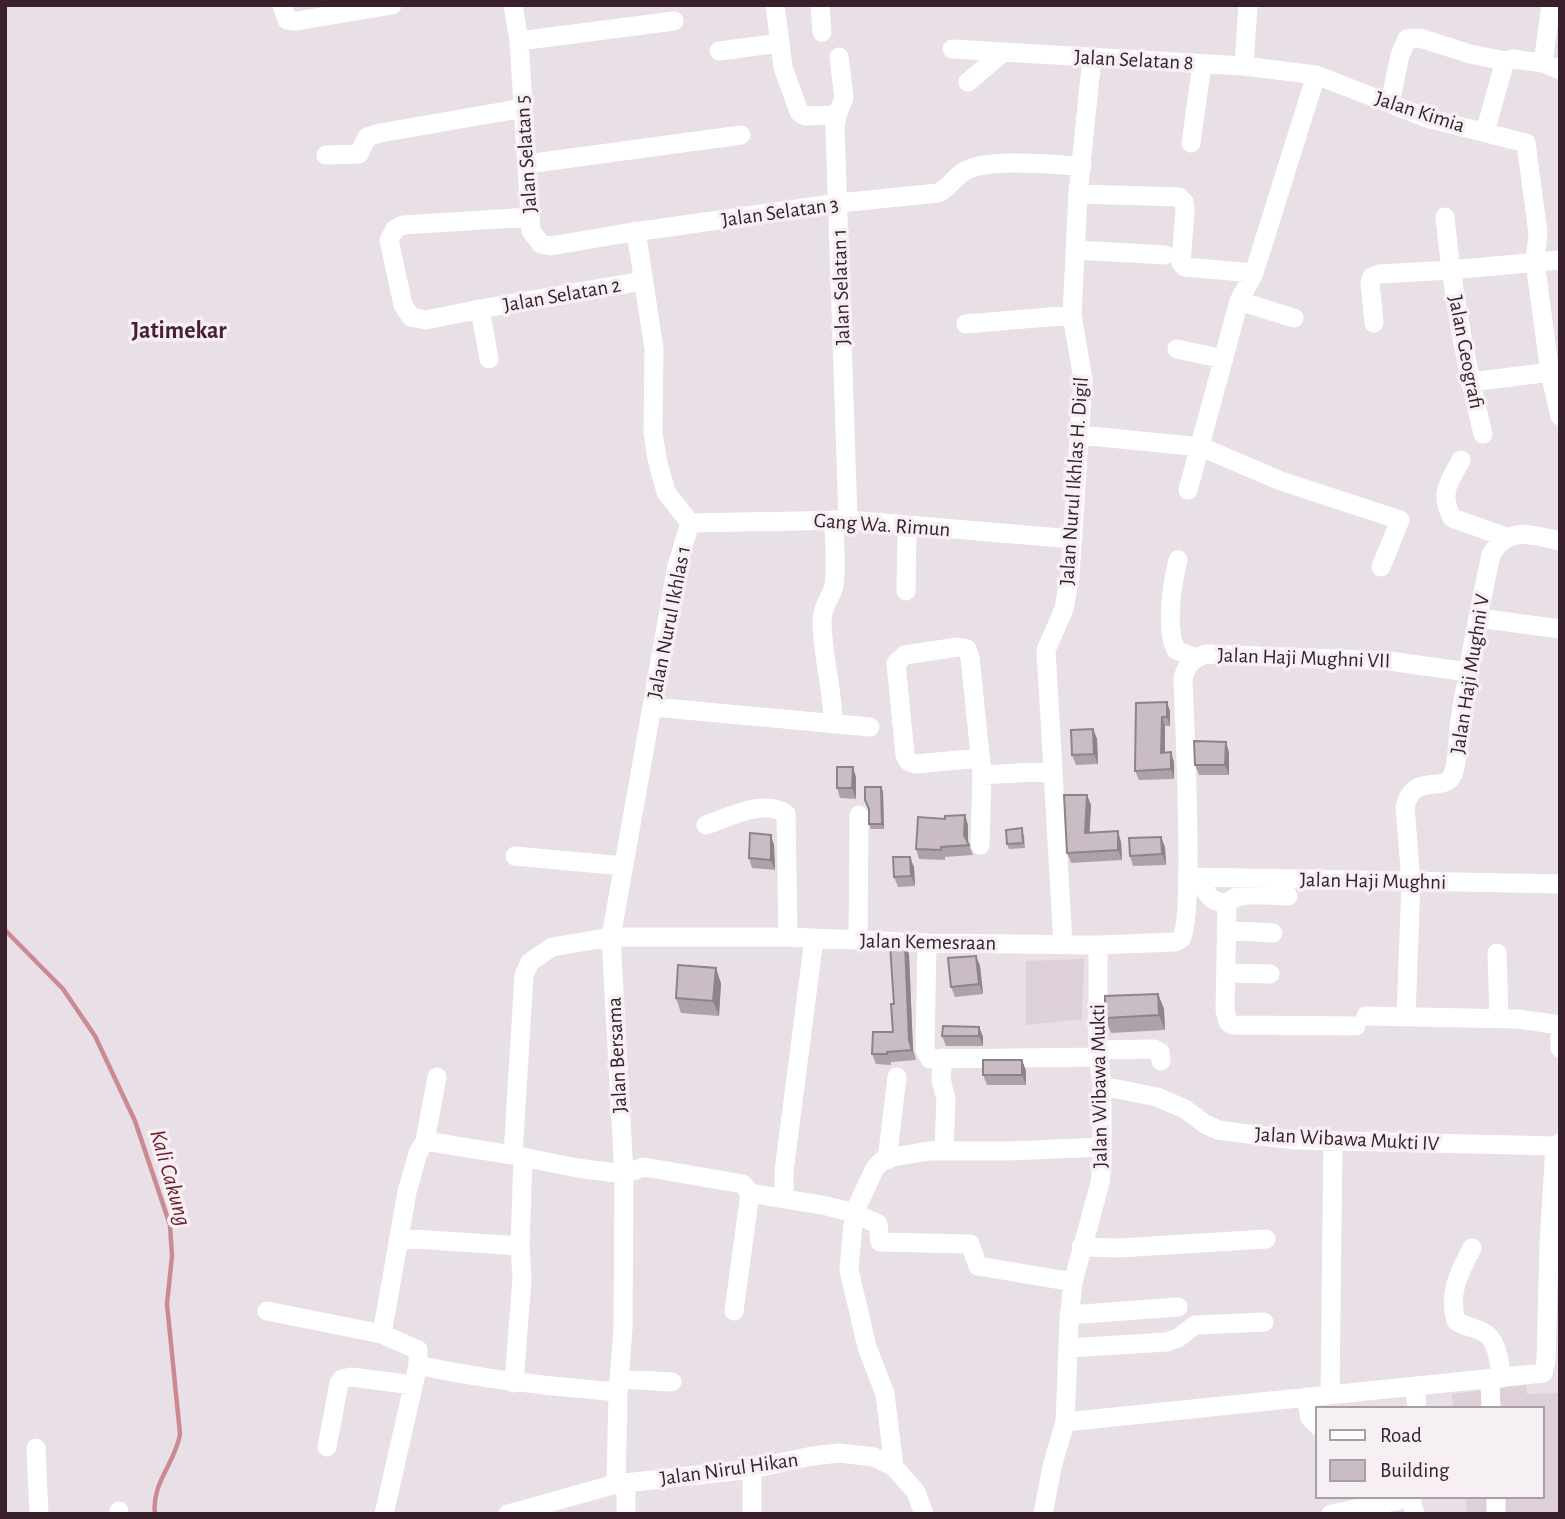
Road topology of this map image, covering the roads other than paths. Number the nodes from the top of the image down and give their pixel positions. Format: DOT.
graph roads {
  1 [pos="282,5"];
  2 [pos="392,5"];
  3 [pos="513,5"];
  4 [pos="775,5"];
  5 [pos="820,5"];
  6 [pos="1248,5"];
  7 [pos="1552,5"];
  8 [pos="674,21"];
  9 [pos="822,32"];
  10 [pos="519,41"];
  11 [pos="780,43"];
  12 [pos="952,49"];
  13 [pos="719,51"];
  14 [pos="1002,53"];
  15 [pos="839,57"];
  16 [pos="1092,57"];
  17 [pos="1505,61"];
  18 [pos="1202,64"];
  19 [pos="1244,66"];
  20 [pos="1551,67"];
  21 [pos="1316,75"];
  22 [pos="968,82"];
  23 [pos="1390,103"];
  24 [pos="523,108"];
  25 [pos="836,115"];
  26 [pos="1485,132"];
  27 [pos="741,135"];
  28 [pos="1191,143"];
  29 [pos="326,155"];
  30 [pos="527,164"];
  31 [pos="1082,166"];
  32 [pos="1078,194"];
  33 [pos="839,203"];
  34 [pos="530,217"];
  35 [pos="1445,217"];
  36 [pos="636,231"];
  37 [pos="1076,250"];
  38 [pos="1164,255"];
  39 [pos="1560,260"];
  40 [pos="1535,262"];
  41 [pos="1450,270"];
  42 [pos="1254,273"];
  43 [pos="643,281"];
  44 [pos="1239,301"];
  45 [pos="480,309"];
  46 [pos="1072,315"];
  47 [pos="1294,318"];
  48 [pos="1374,323"];
  49 [pos="966,324"];
  50 [pos="1177,349"];
  51 [pos="489,359"];
  52 [pos="1224,359"];
  53 [pos="1555,372"];
  54 [pos="1470,382"];
  55 [pos="1560,416"];
  56 [pos="1483,434"];
  57 [pos="1080,435"];
  58 [pos="1200,447"];
  59 [pos="1461,460"];
  60 [pos="1188,490"];
  61 [pos="841,520"];
  62 [pos="690,523"];
  63 [pos="908,525"];
  64 [pos="1506,537"];
  65 [pos="1073,539"];
  66 [pos="1560,541"];
  67 [pos="1178,560"];
  68 [pos="1381,567"];
  69 [pos="906,591"];
  70 [pos="1478,618"];
  71 [pos="1560,629"];
  72 [pos="1196,658"];
  73 [pos="1468,672"];
  74 [pos="653,707"];
  75 [pos="833,724"];
  76 [pos="870,727"];
  77 [pos="981,766"];
  78 [pos="1053,771"];
  79 [pos="859,815"];
  80 [pos="706,825"];
  81 [pos="980,845"];
  82 [pos="515,856"];
  83 [pos="624,866"];
  84 [pos="1194,878"];
  85 [pos="1411,881"];
  86 [pos="1560,884"];
  87 [pos="1288,895"];
  88 [pos="1227,903"];
  89 [pos="1226,930"];
  90 [pos="1273,933"];
  91 [pos="611,937"];
  92 [pos="788,937"];
  93 [pos="814,939"];
  94 [pos="858,941"];
  95 [pos="927,943"];
  96 [pos="1063,944"];
  97 [pos="1098,945"];
  98 [pos="1497,953"];
  99 [pos="1226,973"];
  100 [pos="1270,974"];
  101 [pos="1406,1016"];
  102 [pos="1499,1019"];
  103 [pos="1560,1025"];
  104 [pos="1560,1036"];
  105 [pos="1560,1048"];
  106 [pos="1098,1054"];
  107 [pos="936,1058"];
  108 [pos="1161,1061"];
  109 [pos="437,1077"];
  110 [pos="897,1077"];
  111 [pos="1102,1086"];
  112 [pos="425,1141"];
  113 [pos="1332,1141"];
  114 [pos="1558,1144"];
  115 [pos="1102,1147"];
  116 [pos="944,1150"];
  117 [pos="518,1156"];
  118 [pos="887,1160"];
  119 [pos="624,1174"];
  120 [pos="750,1193"];
  121 [pos="784,1199"];
  122 [pos="854,1213"];
  123 [pos="399,1238"];
  124 [pos="1266,1239"];
  125 [pos="1555,1244"];
  126 [pos="520,1246"];
  127 [pos="1082,1247"];
  128 [pos="1472,1248"];
  129 [pos="1073,1282"];
  130 [pos="1178,1307"];
  131 [pos="267,1311"];
  132 [pos="734,1311"];
  133 [pos="1069,1315"];
  134 [pos="1264,1322"];
  135 [pos="382,1334"];
  136 [pos="1553,1341"];
  137 [pos="1069,1348"];
  138 [pos="418,1364"];
  139 [pos="1496,1379"];
  140 [pos="672,1382"];
  141 [pos="514,1383"];
  142 [pos="413,1385"];
  143 [pos="618,1385"];
  144 [pos="1415,1386"];
  145 [pos="1330,1395"];
  146 [pos="1306,1397"];
  147 [pos="1417,1407"];
  148 [pos="1491,1407"];
  149 [pos="1065,1422"];
  150 [pos="1316,1424"];
  151 [pos="327,1447"];
  152 [pos="36,1448"];
  153 [pos="894,1467"];
  154 [pos="752,1469"];
  155 [pos="621,1484"];
  156 [pos="1406,1498"];
  157 [pos="39,1514"];
  158 [pos="384,1514"];
  159 [pos="508,1514"];
  160 [pos="626,1514"];
  161 [pos="752,1514"];
  162 [pos="924,1514"];
  163 [pos="1044,1514"];
  164 [pos="1331,1514"];
  1 -- 2 [label="street"];
  3 -- 10 [label="street, Jalan Selatan 5"];
  4 -- 11 [label="street"];
  5 -- 9 [label="street"];
  6 -- 19 [label="street"];
  7 -- 20 [label="street"];
  8 -- 10 [label="street"];
  10 -- 24 [label="street, Jalan Selatan 5"];
  11 -- 13 [label="street"];
  11 -- 25 [label="street"];
  12 -- 14 [label="street, Jalan Selatan 8"];
  14 -- 16 [label="street, Jalan Selatan 8"];
  14 -- 22 [label="street"];
  15 -- 25 [label="street, Jalan Selatan 1"];
  16 -- 18 [label="street, Jalan Selatan 8"];
  16 -- 31 [label="street, Jalan Nurul Ikhlas H. Digil"];
  17 -- 20 [label="street"];
  17 -- 23 [label="street"];
  17 -- 26 [label="street"];
  18 -- 19 [label="street, Jalan Selatan 8"];
  18 -- 28 [label="street"];
  19 -- 21 [label="street, Jalan Selatan 8"];
  21 -- 23 [label="street, Jalan Kimia"];
  21 -- 42 [label="street"];
  23 -- 26 [label="street, Jalan Kimia"];
  24 -- 29 [label="street"];
  24 -- 30 [label="street, Jalan Selatan 5"];
  25 -- 33 [label="street, Jalan Selatan 1"];
  26 -- 40 [label="street, Jalan Kimia"];
  27 -- 30 [label="street"];
  30 -- 34 [label="street, Jalan Selatan 5"];
  31 -- 32 [label="street, Jalan Nurul Ikhlas H. Digil"];
  31 -- 33 [label="street, Jalan Selatan 3"];
  32 -- 37 [label="street, Jalan Nurul Ikhlas H. Digil"];
  32 -- 42 [label="street"];
  33 -- 36 [label="street, Jalan Selatan 3"];
  33 -- 61 [label="street, Jalan Selatan 1"];
  34 -- 36 [label="street, Jalan Selatan 5"];
  34 -- 45 [label="street, Jalan Selatan 2"];
  35 -- 41 [label="street, Jalan Geografi"];
  36 -- 43 [label="street, Jalan Nurul Ikhlas 1"];
  37 -- 38 [label="street"];
  37 -- 46 [label="street, Jalan Nurul Ikhlas H. Digil"];
  39 -- 40 [label="street"];
  40 -- 41 [label="street"];
  40 -- 53 [label="street"];
  41 -- 48 [label="street"];
  41 -- 54 [label="street, Jalan Geografi"];
  42 -- 44 [label="street"];
  43 -- 45 [label="street, Jalan Selatan 2"];
  43 -- 62 [label="street, Jalan Nurul Ikhlas 1"];
  44 -- 47 [label="street"];
  44 -- 52 [label="street"];
  45 -- 51 [label="street"];
  46 -- 49 [label="street"];
  46 -- 57 [label="street, Jalan Nurul Ikhlas H. Digil"];
  50 -- 52 [label="street"];
  52 -- 58 [label="street"];
  53 -- 54 [label="street"];
  53 -- 55 [label="street"];
  54 -- 56 [label="street, Jalan Geografi"];
  57 -- 58 [label="street"];
  57 -- 65 [label="street, Jalan Nurul Ikhlas H. Digil"];
  58 -- 60 [label="street"];
  58 -- 68 [label="street"];
  59 -- 64 [label="street"];
  61 -- 62 [label="street, Gang Wa. Rimun"];
  61 -- 63 [label="street, Gang Wa. Rimun"];
  61 -- 75 [label="street, Jalan Selatan 1"];
  62 -- 74 [label="street, Jalan Nurul Ikhlas 1"];
  63 -- 65 [label="street, Gang Wa. Rimun"];
  63 -- 69 [label="street"];
  64 -- 66 [label="street"];
  64 -- 70 [label="street, Jalan Haji Mughni V"];
  65 -- 78 [label="street, Jalan Nurul Ikhlas H. Digil"];
  67 -- 72 [label="street"];
  70 -- 71 [label="street"];
  70 -- 73 [label="street, Jalan Haji Mughni V"];
  72 -- 73 [label="street, Jalan Haji Mughni VII"];
  72 -- 84 [label="street, Jalan Haji Mughni VII"];
  73 -- 85 [label="street, Jalan Haji Mughni V"];
  74 -- 75 [label="street"];
  74 -- 83 [label="street, Jalan Nurul Ikhlas 1"];
  75 -- 76 [label="street"];
  77 -- 77 [label="street"];
  77 -- 78 [label="street"];
  77 -- 81 [label="street"];
  78 -- 96 [label="street, Jalan Nurul Ikhlas H. Digil"];
  79 -- 94 [label="street"];
  80 -- 92 [label="street"];
  82 -- 83 [label="street"];
  83 -- 91 [label="street, Jalan Nurul Ikhlas 1"];
  84 -- 85 [label="street, Jalan Haji Mughni"];
  84 -- 88 [label="street"];
  84 -- 97 [label="street, Jalan Kemesraan"];
  85 -- 86 [label="street, Jalan Haji Mughni"];
  85 -- 101 [label="street"];
  87 -- 88 [label="street"];
  88 -- 89 [label="street"];
  89 -- 90 [label="street"];
  89 -- 99 [label="street"];
  91 -- 92 [label="street, Jalan Kemesraan"];
  91 -- 117 [label="street, Jalan Kemesraan"];
  91 -- 119 [label="street, Jalan Bersama"];
  92 -- 93 [label="street, Jalan Kemesraan"];
  93 -- 94 [label="street, Jalan Kemesraan"];
  93 -- 121 [label="street"];
  94 -- 95 [label="street, Jalan Kemesraan"];
  95 -- 96 [label="street, Jalan Kemesraan"];
  95 -- 107 [label="street"];
  96 -- 97 [label="street, Jalan Kemesraan"];
  97 -- 106 [label="street, Jalan Wibawa Mukti"];
  98 -- 102 [label="street"];
  99 -- 100 [label="street"];
  99 -- 101 [label="street"];
  101 -- 102 [label="street"];
  102 -- 103 [label="street"];
  104 -- 105 [label="street"];
  106 -- 107 [label="street"];
  106 -- 108 [label="street"];
  106 -- 111 [label="street, Jalan Wibawa Mukti"];
  107 -- 116 [label="street"];
  109 -- 112 [label="street"];
  110 -- 118 [label="street"];
  111 -- 113 [label="street, Jalan Wibawa Mukti IV"];
  111 -- 115 [label="street, Jalan Wibawa Mukti"];
  112 -- 117 [label="street"];
  112 -- 123 [label="street"];
  113 -- 114 [label="street, Jalan Wibawa Mukti IV"];
  113 -- 145 [label="street"];
  114 -- 125 [label="street"];
  115 -- 116 [label="street"];
  115 -- 127 [label="street, Jalan Wibawa Mukti"];
  116 -- 118 [label="street"];
  117 -- 119 [label="street"];
  117 -- 126 [label="street, Jalan Kemesraan"];
  118 -- 122 [label="street"];
  119 -- 120 [label="street"];
  119 -- 143 [label="street, Jalan Bersama"];
  120 -- 121 [label="street"];
  120 -- 132 [label="street"];
  121 -- 122 [label="street"];
  122 -- 129 [label="street"];
  122 -- 153 [label="street"];
  123 -- 126 [label="street"];
  123 -- 135 [label="street"];
  124 -- 127 [label="street"];
  125 -- 136 [label="street"];
  126 -- 141 [label="street, Jalan Kemesraan"];
  127 -- 129 [label="street, Jalan Wibawa Mukti"];
  128 -- 139 [label="street"];
  129 -- 133 [label="street, Jalan Wibawa Mukti"];
  130 -- 133 [label="street"];
  131 -- 135 [label="street"];
  133 -- 137 [label="street, Jalan Wibawa Mukti"];
  134 -- 137 [label="street"];
  135 -- 138 [label="street"];
  136 -- 139 [label="street"];
  137 -- 149 [label="street, Jalan Wibawa Mukti"];
  138 -- 141 [label="street"];
  138 -- 142 [label="street"];
  139 -- 144 [label="street"];
  139 -- 148 [label="street"];
  140 -- 143 [label="street"];
  141 -- 143 [label="street"];
  142 -- 151 [label="street"];
  142 -- 158 [label="street"];
  143 -- 155 [label="street, Jalan Bersama"];
  144 -- 145 [label="street"];
  144 -- 147 [label="street"];
  145 -- 146 [label="street"];
  146 -- 149 [label="street"];
  146 -- 150 [label="street"];
  149 -- 163 [label="street, Jalan Wibawa Mukti"];
  152 -- 157 [label="street"];
  153 -- 154 [label="street, Jalan Nirul Hikan"];
  153 -- 162 [label="street"];
  154 -- 155 [label="street, Jalan Nirul Hikan"];
  154 -- 161 [label="street"];
  155 -- 159 [label="street, Jalan Nirul Hikan"];
  155 -- 160 [label="street, Jalan Bersama"];
  156 -- 164 [label="street"];
}
